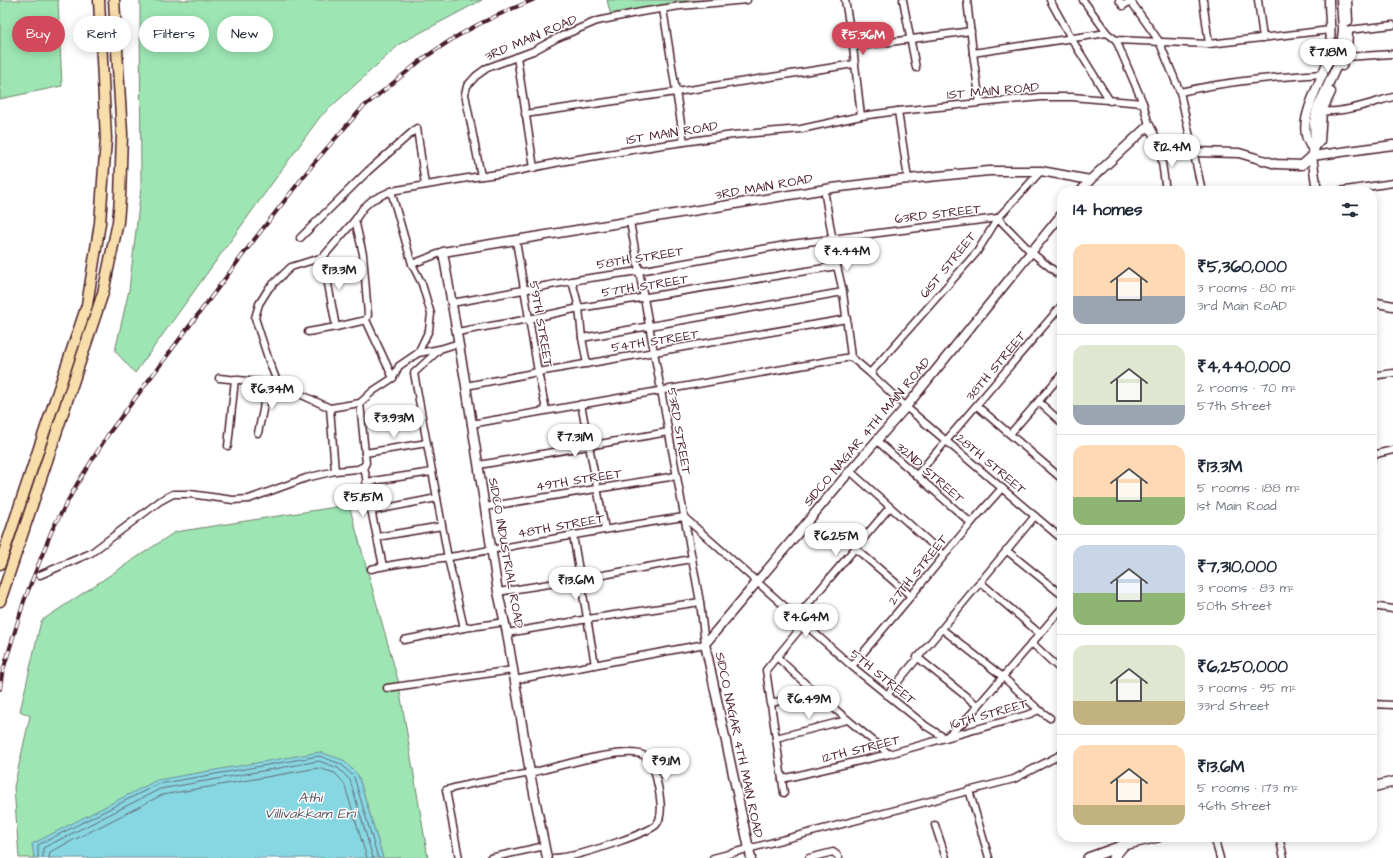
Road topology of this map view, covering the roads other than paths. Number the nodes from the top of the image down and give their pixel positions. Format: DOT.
graph roads {
  1 [pos="747,0"];
  2 [pos="845,0"];
  3 [pos="903,0"];
  4 [pos="967,0"];
  5 [pos="1050,0"];
  6 [pos="1083,0"];
  7 [pos="1119,0"];
  8 [pos="1131,0"];
  9 [pos="1203,0"];
  10 [pos="1258,0"];
  11 [pos="1329,0"];
  12 [pos="1341,0"];
  13 [pos="1347,0"];
  14 [pos="114,1"];
  15 [pos="99,2"];
  16 [pos="663,9"];
  17 [pos="1393,25"];
  18 [pos="1330,30"];
  19 [pos="1348,30"];
  20 [pos="971,31"];
  21 [pos="1107,33"];
  22 [pos="911,38"];
  23 [pos="1071,38"];
  24 [pos="1263,38"];
  25 [pos="1116,40"];
  26 [pos="1159,41"];
  27 [pos="1210,44"];
  28 [pos="853,46"];
  29 [pos="973,52"];
  30 [pos="1393,54"];
  31 [pos="517,57"];
  32 [pos="1345,57"];
  33 [pos="854,64"];
  34 [pos="916,68"];
  35 [pos="1324,74"];
  36 [pos="676,92"];
  37 [pos="1180,92"];
  38 [pos="1393,98"];
  39 [pos="1110,101"];
  40 [pos="980,103"];
  41 [pos="1143,103"];
  42 [pos="898,111"];
  43 [pos="1322,111"];
  44 [pos="525,114"];
  45 [pos="860,116"];
  46 [pos="1149,125"];
  47 [pos="684,142"];
  48 [pos="1393,145"];
  49 [pos="1160,148"];
  50 [pos="1313,151"];
  51 [pos="1194,152"];
  52 [pos="534,168"];
  53 [pos="1041,171"];
  54 [pos="481,176"];
  55 [pos="908,179"];
  56 [pos="1090,180"];
  57 [pos="1393,182"];
  58 [pos="425,185"];
  59 [pos="1085,186"];
  60 [pos="1165,186"];
  61 [pos="1201,186"];
  62 [pos="1316,186"];
  63 [pos="1369,186"];
  64 [pos="824,189"];
  65 [pos="391,191"];
  66 [pos="998,218"];
  67 [pos="355,220"];
  68 [pos="1057,220"];
  69 [pos="630,222"];
  70 [pos="300,238"];
  71 [pos="833,239"];
  72 [pos="516,241"];
  73 [pos="443,252"];
  74 [pos="1031,252"];
  75 [pos="323,257"];
  76 [pos="412,264"];
  77 [pos="837,266"];
  78 [pos="639,271"];
  79 [pos="1057,273"];
  80 [pos="572,281"];
  81 [pos="524,289"];
  82 [pos="843,292"];
  83 [pos="644,298"];
  84 [pos="452,303"];
  85 [pos="1377,303"];
  86 [pos="1393,306"];
  87 [pos="579,308"];
  88 [pos="1057,311"];
  89 [pos="529,319"];
  90 [pos="847,319"];
  91 [pos="366,320"];
  92 [pos="649,326"];
  93 [pos="336,327"];
  94 [pos="308,332"];
  95 [pos="457,332"];
  96 [pos="582,338"];
  97 [pos="459,343"];
  98 [pos="440,349"];
  99 [pos="418,353"];
  100 [pos="653,353"];
  101 [pos="851,357"];
  102 [pos="587,364"];
  103 [pos="538,372"];
  104 [pos="870,373"];
  105 [pos="1393,373"];
  106 [pos="1377,375"];
  107 [pos="219,378"];
  108 [pos="393,378"];
  109 [pos="235,379"];
  110 [pos="1057,380"];
  111 [pos="266,383"];
  112 [pos="278,384"];
  113 [pos="466,386"];
  114 [pos="661,390"];
  115 [pos="1039,402"];
  116 [pos="360,403"];
  117 [pos="581,404"];
  118 [pos="977,406"];
  119 [pos="906,407"];
  120 [pos="330,408"];
  121 [pos="546,410"];
  122 [pos="1057,418"];
  123 [pos="471,424"];
  124 [pos="668,432"];
  125 [pos="258,433"];
  126 [pos="1010,434"];
  127 [pos="876,440"];
  128 [pos="946,440"];
  129 [pos="427,442"];
  130 [pos="228,446"];
  131 [pos="588,446"];
  132 [pos="1393,450"];
  133 [pos="365,453"];
  134 [pos="1377,454"];
  135 [pos="364,466"];
  136 [pos="479,466"];
  137 [pos="335,471"];
  138 [pos="850,471"];
  139 [pos="432,472"];
  140 [pos="1057,475"];
  141 [pos="676,476"];
  142 [pos="916,476"];
  143 [pos="366,482"];
  144 [pos="596,488"];
  145 [pos="1002,488"];
  146 [pos="437,498"];
  147 [pos="485,507"];
  148 [pos="890,507"];
  149 [pos="371,511"];
  150 [pos="1035,516"];
  151 [pos="684,517"];
  152 [pos="971,523"];
  153 [pos="442,526"];
  154 [pos="605,529"];
  155 [pos="573,535"];
  156 [pos="1057,535"];
  157 [pos="377,537"];
  158 [pos="856,548"];
  159 [pos="492,550"];
  160 [pos="1006,550"];
  161 [pos="944,555"];
  162 [pos="448,558"];
  163 [pos="691,559"];
  164 [pos="0,564"];
  165 [pos="383,566"];
  166 [pos="371,569"];
  167 [pos="40,575"];
  168 [pos="581,579"];
  169 [pos="758,582"];
  170 [pos="980,582"];
  171 [pos="1057,591"];
  172 [pos="498,592"];
  173 [pos="911,596"];
  174 [pos="0,601"];
  175 [pos="700,602"];
  176 [pos="1377,606"];
  177 [pos="1393,608"];
  178 [pos="1056,614"];
  179 [pos="796,618"];
  180 [pos="588,619"];
  181 [pos="504,622"];
  182 [pos="804,624"];
  183 [pos="464,628"];
  184 [pos="942,629"];
  185 [pos="507,634"];
  186 [pos="1040,634"];
  187 [pos="404,640"];
  188 [pos="1032,643"];
  189 [pos="705,644"];
  190 [pos="777,657"];
  191 [pos="918,658"];
  192 [pos="595,666"];
  193 [pos="852,666"];
  194 [pos="1057,666"];
  195 [pos="513,670"];
  196 [pos="1003,676"];
  197 [pos="514,680"];
  198 [pos="387,688"];
  199 [pos="812,690"];
  200 [pos="887,695"];
  201 [pos="770,704"];
  202 [pos="1377,704"];
  203 [pos="1393,705"];
  204 [pos="978,706"];
  205 [pos="1039,710"];
  206 [pos="1050,718"];
  207 [pos="848,720"];
  208 [pos="776,738"];
  209 [pos="944,738"];
  210 [pos="889,754"];
  211 [pos="1057,757"];
  212 [pos="530,773"];
  213 [pos="782,779"];
  214 [pos="1393,782"];
  215 [pos="1377,786"];
  216 [pos="969,790"];
  217 [pos="784,793"];
  218 [pos="935,825"];
  219 [pos="1129,842"];
  220 [pos="1215,842"];
  221 [pos="1280,842"];
  222 [pos="1124,845"];
  223 [pos="545,846"];
  224 [pos="748,849"];
  225 [pos="459,858"];
  226 [pos="490,858"];
  227 [pos="547,858"];
  228 [pos="555,858"];
  229 [pos="713,858"];
  230 [pos="751,858"];
  231 [pos="809,858"];
  232 [pos="839,858"];
  233 [pos="946,858"];
  234 [pos="988,858"];
  235 [pos="1088,858"];
  236 [pos="1113,858"];
  237 [pos="1220,858"];
  238 [pos="1284,858"];
  1 -- 16 [label="street, 3RD MAIN ROAD"];
  2 -- 28 [label="street"];
  3 -- 22 [label="street"];
  4 -- 20 [label="street"];
  5 -- 23 [label="street"];
  6 -- 21 [label="street"];
  7 -- 8 [label="street"];
  8 -- 26 [label="street"];
  9 -- 27 [label="street"];
  10 -- 24 [label="street"];
  11 -- 18 [label="street"];
  12 -- 50 [label="street"];
  13 -- 19 [label="street"];
  14 -- 174 [label="main road"];
  15 -- 164 [label="main road"];
  16 -- 31 [label="street, 3RD MAIN ROAD"];
  16 -- 36 [label="street"];
  17 -- 19 [label="street"];
  18 -- 24 [label="street"];
  18 -- 35 [label="street"];
  19 -- 32 [label="street"];
  20 -- 22 [label="street"];
  20 -- 29 [label="street"];
  21 -- 23 [label="street"];
  21 -- 25 [label="street"];
  22 -- 28 [label="street"];
  22 -- 34 [label="street"];
  23 -- 29 [label="street"];
  23 -- 39 [label="street"];
  24 -- 27 [label="street"];
  25 -- 26 [label="street"];
  25 -- 41 [label="street"];
  26 -- 27 [label="street"];
  26 -- 37 [label="street"];
  28 -- 33 [label="street"];
  29 -- 40 [label="street"];
  30 -- 32 [label="street"];
  31 -- 44 [label="street"];
  31 -- 54 [label="street, 3RD MAIN ROAD"];
  32 -- 43 [label="street"];
  33 -- 36 [label="street"];
  33 -- 45 [label="street"];
  35 -- 37 [label="street"];
  35 -- 50 [label="street"];
  36 -- 44 [label="street"];
  36 -- 47 [label="street"];
  37 -- 51 [label="street"];
  38 -- 43 [label="street"];
  39 -- 40 [label="street, 1ST MAIN ROAD"];
  39 -- 41 [label="street, 1ST MAIN ROAD"];
  40 -- 42 [label="street, 1ST MAIN ROAD"];
  41 -- 46 [label="street"];
  42 -- 45 [label="street, 1ST MAIN ROAD"];
  42 -- 55 [label="street"];
  43 -- 50 [label="street"];
  44 -- 52 [label="street"];
  45 -- 47 [label="street, 1ST MAIN ROAD"];
  46 -- 49 [label="street"];
  46 -- 56 [label="street"];
  47 -- 52 [label="street, 1ST MAIN ROAD"];
  48 -- 50 [label="street"];
  49 -- 51 [label="street"];
  49 -- 60 [label="street"];
  50 -- 51 [label="street"];
  50 -- 62 [label="street"];
  51 -- 61 [label="street"];
  52 -- 54 [label="street, 1ST MAIN ROAD"];
  53 -- 55 [label="street, 3RD MAIN ROAD"];
  53 -- 56 [label="street, 3RD MAIN ROAD"];
  53 -- 66 [label="street, 61ST STREET"];
  54 -- 58 [label="street, 1ST MAIN ROAD"];
  55 -- 64 [label="street, 3RD MAIN ROAD"];
  56 -- 59 [label="street"];
  57 -- 63 [label="street"];
  58 -- 65 [label="street, 1ST MAIN ROAD"];
  58 -- 70 [label="street"];
  64 -- 69 [label="street, 3RD MAIN ROAD"];
  64 -- 71 [label="street"];
  65 -- 67 [label="street, 1ST MAIN ROAD"];
  65 -- 76 [label="street"];
  66 -- 71 [label="street, 63RD STREET"];
  66 -- 74 [label="street"];
  66 -- 104 [label="street, 61ST STREET"];
  67 -- 75 [label="street, 1ST MAIN ROAD"];
  67 -- 91 [label="street"];
  68 -- 74 [label="street, SIDCO NAGAR 4TH MAIN ROAD"];
  69 -- 72 [label="street, 3RD MAIN ROAD"];
  69 -- 78 [label="street, 53RD STREET"];
  71 -- 77 [label="street"];
  71 -- 78 [label="street, 58TH STREET"];
  72 -- 73 [label="street, 3RD MAIN ROAD"];
  72 -- 81 [label="street, 59TH STREET"];
  73 -- 76 [label="street"];
  73 -- 84 [label="street, SIDCO INDUSTRIAL ROAD"];
  74 -- 79 [label="street"];
  74 -- 119 [label="street, SIDCO NAGAR 4TH MAIN ROAD"];
  75 -- 93 [label="street"];
  75 -- 112 [label="street"];
  76 -- 99 [label="street"];
  77 -- 82 [label="street"];
  77 -- 83 [label="street, 57TH STREET"];
  78 -- 80 [label="street, 58TH STREET"];
  78 -- 83 [label="street, 53RD STREET"];
  80 -- 81 [label="street, 58TH STREET"];
  80 -- 87 [label="street"];
  81 -- 84 [label="street, 58TH STREET"];
  81 -- 89 [label="street, 59TH STREET"];
  82 -- 90 [label="street"];
  82 -- 92 [label="street"];
  83 -- 87 [label="street, 57TH STREET"];
  83 -- 92 [label="street, 53RD STREET"];
  84 -- 95 [label="street, SIDCO INDUSTRIAL ROAD"];
  85 -- 86 [label="street"];
  87 -- 89 [label="street, 57TH STREET"];
  87 -- 96 [label="street"];
  88 -- 118 [label="street, 38TH STREET"];
  89 -- 95 [label="street, 57TH STREET"];
  89 -- 103 [label="street, 59TH STREET"];
  90 -- 100 [label="street, 54TH STREET"];
  90 -- 101 [label="street"];
  91 -- 93 [label="street"];
  91 -- 108 [label="street"];
  92 -- 96 [label="street"];
  92 -- 100 [label="street, 53RD STREET"];
  93 -- 94 [label="street"];
  95 -- 97 [label="street, SIDCO INDUSTRIAL ROAD"];
  96 -- 102 [label="street"];
  97 -- 98 [label="street"];
  97 -- 113 [label="street, SIDCO INDUSTRIAL ROAD"];
  98 -- 99 [label="street"];
  98 -- 129 [label="street"];
  99 -- 108 [label="street"];
  100 -- 102 [label="street, 54TH STREET"];
  100 -- 114 [label="street, 53RD STREET"];
  101 -- 104 [label="street, 28TH STREET"];
  101 -- 114 [label="street"];
  102 -- 103 [label="street, 54TH STREET"];
  103 -- 113 [label="street, 54TH STREET"];
  103 -- 121 [label="street, 59TH STREET"];
  104 -- 119 [label="street, 28TH STREET"];
  105 -- 106 [label="street"];
  107 -- 109 [label="street"];
  108 -- 116 [label="street"];
  109 -- 111 [label="street"];
  109 -- 130 [label="street"];
  110 -- 115 [label="street"];
  111 -- 112 [label="street"];
  111 -- 125 [label="street"];
  112 -- 120 [label="street"];
  113 -- 123 [label="street, SIDCO INDUSTRIAL ROAD"];
  114 -- 117 [label="street"];
  114 -- 124 [label="street, 53RD STREET"];
  115 -- 122 [label="street"];
  115 -- 126 [label="street"];
  116 -- 120 [label="street"];
  116 -- 133 [label="street"];
  117 -- 121 [label="street"];
  117 -- 131 [label="street"];
  118 -- 126 [label="street"];
  118 -- 128 [label="street, 38TH STREET"];
  119 -- 127 [label="street, SIDCO NAGAR 4TH MAIN ROAD"];
  119 -- 128 [label="street, 28TH STREET"];
  120 -- 137 [label="street"];
  121 -- 123 [label="street"];
  123 -- 136 [label="street, SIDCO INDUSTRIAL ROAD"];
  124 -- 131 [label="street"];
  124 -- 141 [label="street, 53RD STREET"];
  126 -- 140 [label="street"];
  127 -- 138 [label="street, SIDCO NAGAR 4TH MAIN ROAD"];
  127 -- 142 [label="street, 32ND STREET"];
  128 -- 142 [label="street, 38TH STREET"];
  128 -- 145 [label="street, 28TH STREET"];
  129 -- 133 [label="street"];
  129 -- 139 [label="street"];
  131 -- 136 [label="street"];
  131 -- 144 [label="street"];
  132 -- 134 [label="street"];
  133 -- 135 [label="street"];
  135 -- 137 [label="street"];
  135 -- 143 [label="street"];
  136 -- 147 [label="street, SIDCO INDUSTRIAL ROAD"];
  137 -- 167 [label="street"];
  138 -- 148 [label="street"];
  138 -- 169 [label="street, SIDCO NAGAR 4TH MAIN ROAD"];
  139 -- 143 [label="street"];
  139 -- 146 [label="street"];
  141 -- 144 [label="street, 49TH STREET"];
  141 -- 151 [label="street, 53RD STREET"];
  142 -- 152 [label="street, 32ND STREET"];
  143 -- 149 [label="street"];
  144 -- 147 [label="street, 49TH STREET"];
  144 -- 154 [label="street"];
  145 -- 150 [label="street, 28TH STREET"];
  145 -- 152 [label="street, 27TH STREET"];
  146 -- 149 [label="street"];
  146 -- 153 [label="street"];
  147 -- 159 [label="street, SIDCO INDUSTRIAL ROAD"];
  148 -- 158 [label="street"];
  148 -- 161 [label="street"];
  149 -- 157 [label="street"];
  150 -- 156 [label="street, 28TH STREET"];
  150 -- 160 [label="street"];
  151 -- 154 [label="street, 48TH STREET"];
  151 -- 163 [label="street, 53RD STREET"];
  151 -- 169 [label="street, 5TH STREET"];
  152 -- 161 [label="street, 27TH STREET"];
  153 -- 157 [label="street"];
  153 -- 162 [label="street"];
  154 -- 155 [label="street, 48TH STREET"];
  155 -- 159 [label="street, 48TH STREET"];
  155 -- 168 [label="street"];
  157 -- 165 [label="street"];
  158 -- 173 [label="street"];
  158 -- 179 [label="street"];
  159 -- 162 [label="street, 48TH STREET"];
  159 -- 172 [label="street, SIDCO INDUSTRIAL ROAD"];
  160 -- 170 [label="street"];
  160 -- 171 [label="street"];
  161 -- 173 [label="street, 27TH STREET"];
  162 -- 165 [label="street, 48TH STREET"];
  162 -- 183 [label="street"];
  163 -- 168 [label="street"];
  163 -- 175 [label="street, 53RD STREET"];
  165 -- 166 [label="street, 48TH STREET"];
  168 -- 172 [label="street"];
  168 -- 180 [label="street"];
  169 -- 179 [label="street, 5TH STREET"];
  169 -- 189 [label="street, SIDCO NAGAR 4TH MAIN ROAD"];
  170 -- 184 [label="street"];
  170 -- 186 [label="street"];
  172 -- 181 [label="street, SIDCO INDUSTRIAL ROAD"];
  173 -- 193 [label="street, 27TH STREET"];
  175 -- 180 [label="street"];
  175 -- 189 [label="street, 53RD STREET"];
  176 -- 177 [label="street"];
  178 -- 186 [label="street"];
  179 -- 182 [label="street, 5TH STREET"];
  180 -- 185 [label="street"];
  180 -- 192 [label="street"];
  181 -- 183 [label="street"];
  181 -- 185 [label="street, SIDCO INDUSTRIAL ROAD"];
  182 -- 190 [label="street"];
  182 -- 193 [label="street, 5TH STREET"];
  183 -- 187 [label="street"];
  184 -- 191 [label="street"];
  184 -- 196 [label="street"];
  185 -- 195 [label="street, SIDCO INDUSTRIAL ROAD"];
  186 -- 188 [label="street"];
  188 -- 194 [label="street"];
  188 -- 196 [label="street"];
  189 -- 192 [label="street"];
  189 -- 224 [label="street, SIDCO NAGAR 4TH MAIN ROAD"];
  190 -- 199 [label="street"];
  190 -- 201 [label="street"];
  191 -- 200 [label="street"];
  191 -- 204 [label="street"];
  192 -- 197 [label="street"];
  193 -- 200 [label="street, 5TH STREET"];
  195 -- 197 [label="street, SIDCO INDUSTRIAL ROAD"];
  195 -- 198 [label="street"];
  196 -- 204 [label="street"];
  196 -- 205 [label="street"];
  197 -- 212 [label="street, SIDCO INDUSTRIAL ROAD"];
  199 -- 201 [label="street"];
  199 -- 207 [label="street"];
  200 -- 209 [label="street, 5TH STREET"];
  201 -- 208 [label="street"];
  202 -- 203 [label="street"];
  204 -- 209 [label="street"];
  205 -- 206 [label="street"];
  205 -- 209 [label="street, 16TH STREET"];
  207 -- 208 [label="street"];
  207 -- 210 [label="street"];
  208 -- 213 [label="street"];
  209 -- 210 [label="street, 12TH STREET"];
  210 -- 213 [label="street, 12TH STREET"];
  211 -- 216 [label="street"];
  212 -- 223 [label="street, SIDCO INDUSTRIAL ROAD"];
  212 -- 225 [label="street"];
  212 -- 228 [label="street"];
  213 -- 217 [label="street"];
  214 -- 215 [label="main road"];
  216 -- 224 [label="street"];
  216 -- 234 [label="street"];
  218 -- 233 [label="street"];
  219 -- 222 [label="main road"];
  220 -- 237 [label="street"];
  221 -- 238 [label="street"];
  222 -- 235 [label="main road"];
  222 -- 236 [label="main road"];
  223 -- 226 [label="street"];
  223 -- 227 [label="street, SIDCO INDUSTRIAL ROAD"];
  224 -- 229 [label="street"];
  224 -- 230 [label="street, SIDCO NAGAR 4TH MAIN ROAD"];
  231 -- 232 [label="street"];
}
